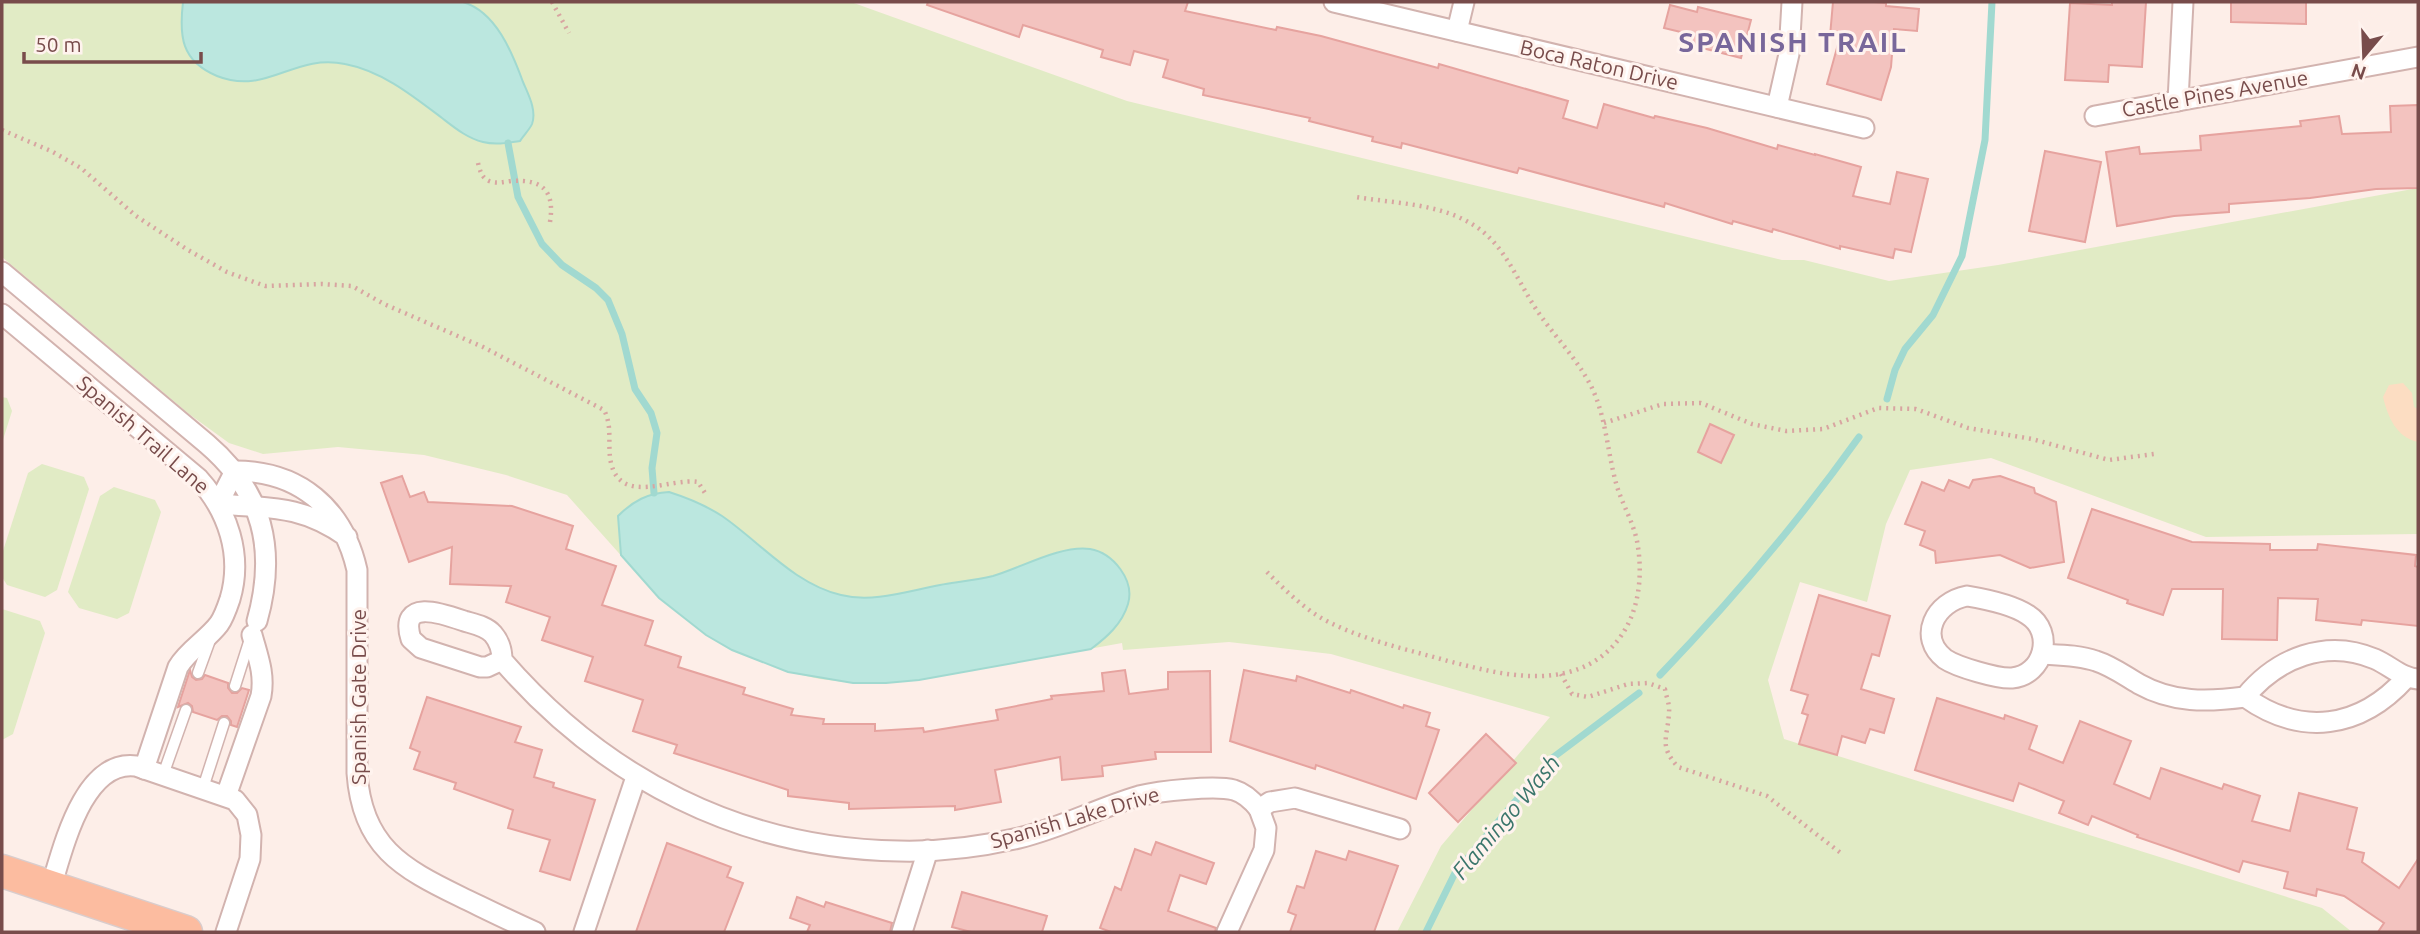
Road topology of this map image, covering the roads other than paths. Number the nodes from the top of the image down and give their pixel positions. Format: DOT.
graph roads {
  1 [pos="1334,2"];
  2 [pos="1464,2"];
  3 [pos="1792,2"];
  4 [pos="2183,2"];
  5 [pos="1457,31"];
  6 [pos="2418,57"];
  7 [pos="2178,101"];
  8 [pos="1777,107"];
  9 [pos="2095,116"];
  10 [pos="1864,128"];
  11 [pos="2,272"];
  12 [pos="2,314"];
  13 [pos="235,471"];
  14 [pos="218,504"];
  15 [pos="255,507"];
  16 [pos="346,537"];
  17 [pos="254,628"];
  18 [pos="212,632"];
  19 [pos="2042,654"];
  20 [pos="502,660"];
  21 [pos="198,673"];
  22 [pos="2412,679"];
  23 [pos="235,686"];
  24 [pos="2245,697"];
  25 [pos="186,710"];
  26 [pos="224,723"];
  27 [pos="144,769"];
  28 [pos="163,775"];
  29 [pos="636,777"];
  30 [pos="203,788"];
  31 [pos="226,796"];
  32 [pos="1259,809"];
  33 [pos="1400,829"];
  34 [pos="928,850"];
  35 [pos="2,870"];
  36 [pos="51,887"];
  37 [pos="186,932"];
  38 [pos="226,932"];
  39 [pos="535,932"];
  40 [pos="584,932"];
  41 [pos="902,932"];
  42 [pos="1227,932"];
  1 -- 5 [label="street, Boca Raton Drive"];
  2 -- 5 [label="street"];
  3 -- 8 [label="street"];
  4 -- 7 [label="street"];
  5 -- 8 [label="street, Boca Raton Drive"];
  6 -- 7 [label="street, Castle Pines Avenue"];
  7 -- 9 [label="street, Castle Pines Avenue"];
  8 -- 10 [label="street, Boca Raton Drive"];
  11 -- 13 [label="street, Spanish Trail Lane"];
  12 -- 14 [label="street, Spanish Trail Lane"];
  13 -- 14 [label="street"];
  13 -- 15 [label="street, Spanish Trail Lane"];
  13 -- 16 [label="street, Spanish Gate Drive"];
  14 -- 15 [label="street"];
  14 -- 18 [label="street, Spanish Trail Lane"];
  15 -- 16 [label="street"];
  15 -- 17 [label="street, Spanish Trail Lane"];
  16 -- 39 [label="street, Spanish Gate Drive"];
  17 -- 23 [label="lane"];
  17 -- 31 [label="street, Spanish Trail Lane"];
  18 -- 21 [label="lane"];
  18 -- 27 [label="street, Spanish Trail Lane"];
  19 -- 19 [label="street"];
  19 -- 24 [label="street"];
  20 -- 29 [label="street, Spanish Lake Drive"];
  22 -- 24 [label="street"];
  22 -- 24 [label="street"];
  25 -- 28 [label="lane"];
  26 -- 30 [label="lane"];
  27 -- 28 [label="street"];
  27 -- 36 [label="street"];
  28 -- 30 [label="street"];
  29 -- 34 [label="street, Spanish Lake Drive"];
  29 -- 40 [label="street"];
  30 -- 31 [label="street"];
  31 -- 38 [label="street"];
  32 -- 33 [label="street"];
  32 -- 34 [label="street, Spanish Lake Drive"];
  32 -- 42 [label="street"];
  34 -- 41 [label="street"];
  35 -- 36 [label="main road"];
  36 -- 37 [label="main road"];
}
